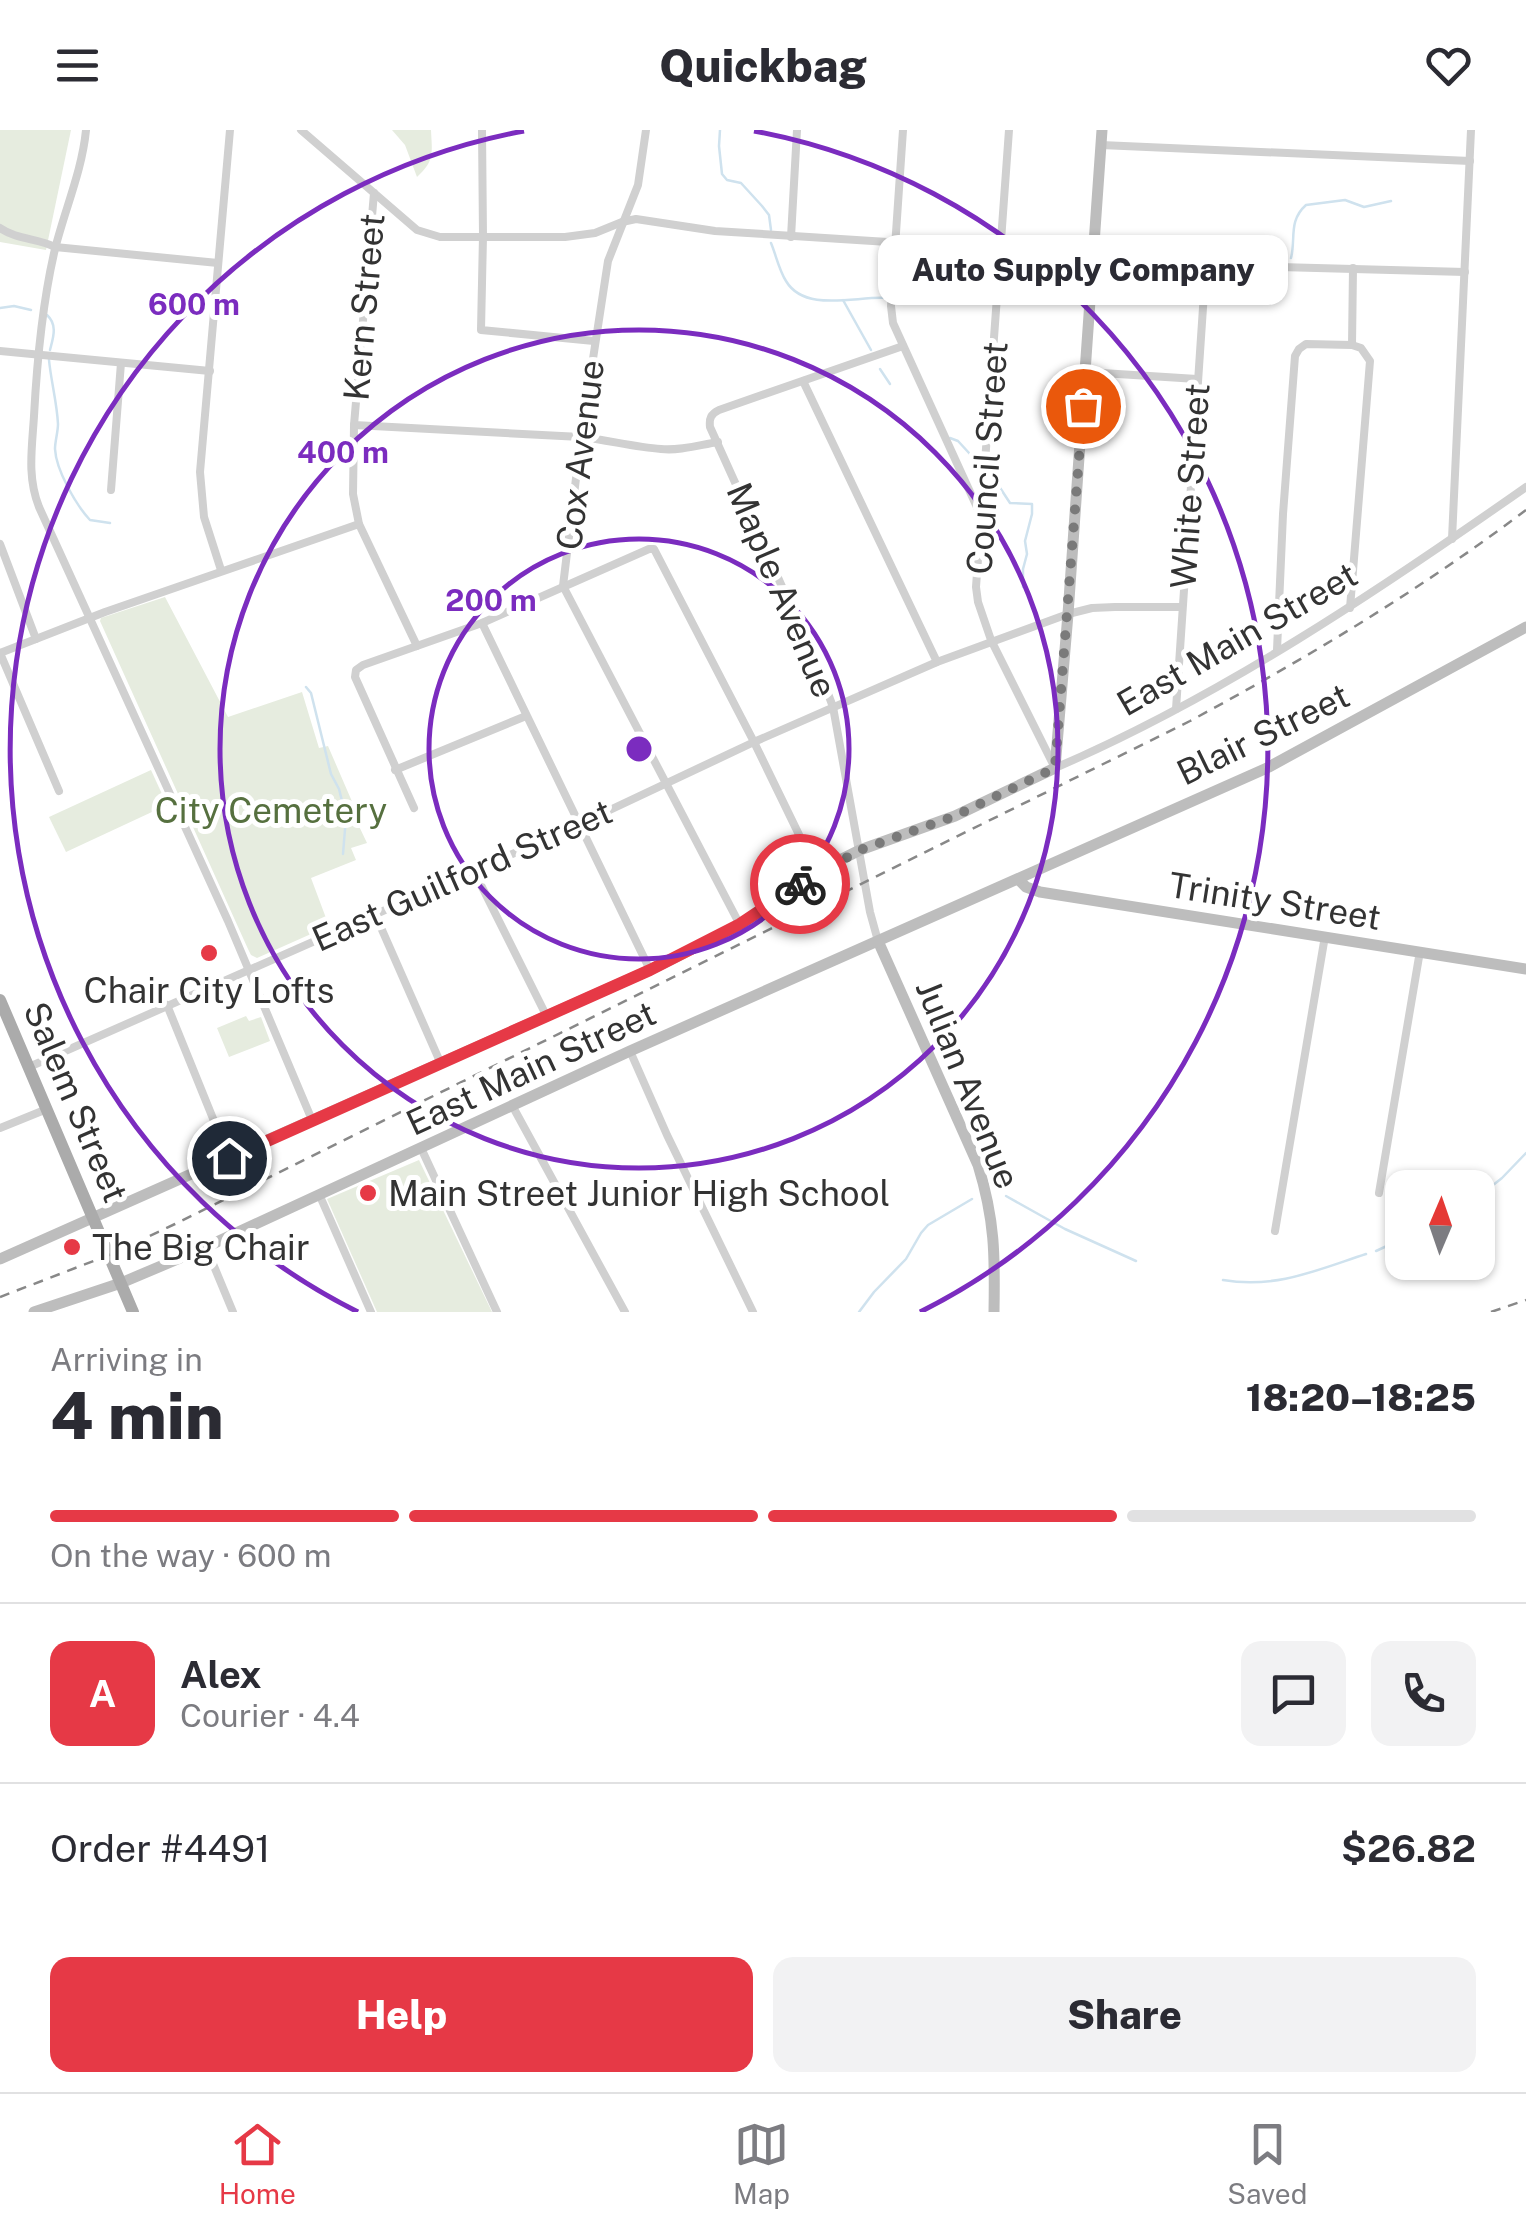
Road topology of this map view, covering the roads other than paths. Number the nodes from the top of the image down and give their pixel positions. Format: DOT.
graph roads {
  1 [pos="86,130"];
  2 [pos="230,130"];
  3 [pos="302,130"];
  4 [pos="482,130"];
  5 [pos="646,130"];
  6 [pos="797,130"];
  7 [pos="903,130"];
  8 [pos="1009,130"];
  9 [pos="1102,130"];
  10 [pos="1471,130"];
  11 [pos="1100,145"];
  12 [pos="1470,161"];
  13 [pos="374,193"];
  14 [pos="622,222"];
  15 [pos="0,228"];
  16 [pos="484,236"];
  17 [pos="791,236"];
  18 [pos="897,244"];
  19 [pos="56,247"];
  20 [pos="1002,250"];
  21 [pos="1092,258"];
  22 [pos="218,263"];
  23 [pos="1206,263"];
  24 [pos="1353,268"];
  25 [pos="1466,272"];
  26 [pos="594,342"];
  27 [pos="1352,345"];
  28 [pos="903,346"];
  29 [pos="0,351"];
  30 [pos="37,353"];
  31 [pos="121,364"];
  32 [pos="210,371"];
  33 [pos="1086,372"];
  34 [pos="1197,379"];
  35 [pos="803,381"];
  36 [pos="354,425"];
  37 [pos="581,437"];
  38 [pos="718,442"];
  39 [pos="1526,487"];
  40 [pos="110,490"];
  41 [pos="983,521"];
  42 [pos="359,524"];
  43 [pos="1452,539"];
  44 [pos="0,544"];
  45 [pos="221,570"];
  46 [pos="563,586"];
  47 [pos="1182,607"];
  48 [pos="1350,608"];
  49 [pos="1068,614"];
  50 [pos="90,617"];
  51 [pos="482,624"];
  52 [pos="1526,626"];
  53 [pos="36,639"];
  54 [pos="991,640"];
  55 [pos="418,646"];
  56 [pos="1277,650"];
  57 [pos="0,653"];
  58 [pos="937,662"];
  59 [pos="833,707"];
  60 [pos="1176,708"];
  61 [pos="526,716"];
  62 [pos="754,742"];
  63 [pos="1055,768"];
  64 [pos="395,770"];
  65 [pos="666,784"];
  66 [pos="60,791"];
  67 [pos="414,808"];
  68 [pos="578,825"];
  69 [pos="805,847"];
  70 [pos="860,850"];
  71 [pos="474,871"];
  72 [pos="1019,880"];
  73 [pos="375,914"];
  74 [pos="740,924"];
  75 [pos="1325,936"];
  76 [pos="878,940"];
  77 [pos="1420,951"];
  78 [pos="1526,969"];
  79 [pos="248,970"];
  80 [pos="650,970"];
  81 [pos="0,1000"];
  82 [pos="167,1005"];
  83 [pos="547,1017"];
  84 [pos="4,1021"];
  85 [pos="630,1052"];
  86 [pos="441,1064"];
  87 [pos="28,1067"];
  88 [pos="513,1107"];
  89 [pos="46,1109"];
  90 [pos="312,1122"];
  91 [pos="0,1128"];
  92 [pos="421,1148"];
  93 [pos="229,1158"];
  94 [pos="1379,1193"];
  95 [pos="320,1194"];
  96 [pos="93,1218"];
  97 [pos="1276,1230"];
  98 [pos="206,1246"];
  99 [pos="0,1258"];
  100 [pos="121,1283"];
  101 [pos="624,1309"];
  102 [pos="34,1312"];
  103 [pos="133,1312"];
  104 [pos="233,1312"];
  105 [pos="372,1312"];
  106 [pos="497,1312"];
  107 [pos="611,1312"];
  108 [pos="753,1312"];
  109 [pos="994,1312"];
  1 -- 19 [label="street"];
  2 -- 22 [label="street"];
  3 -- 13 [label="street"];
  4 -- 16 [label="street"];
  5 -- 14 [label="street, Cox Avenue"];
  6 -- 17 [label="street"];
  7 -- 18 [label="street"];
  8 -- 20 [label="street, Council Street"];
  9 -- 11 [label="street"];
  10 -- 12 [label="street"];
  11 -- 12 [label="street"];
  11 -- 21 [label="street"];
  12 -- 25 [label="street"];
  13 -- 16 [label="street"];
  13 -- 36 [label="street, Kern Street"];
  14 -- 16 [label="street"];
  14 -- 17 [label="street"];
  14 -- 26 [label="street, Cox Avenue"];
  15 -- 19 [label="street"];
  16 -- 26 [label="street"];
  17 -- 18 [label="street"];
  18 -- 20 [label="street"];
  18 -- 28 [label="street"];
  19 -- 22 [label="street"];
  19 -- 30 [label="street"];
  20 -- 21 [label="street"];
  20 -- 41 [label="street, Council Street"];
  21 -- 23 [label="street"];
  21 -- 33 [label="street"];
  22 -- 32 [label="street"];
  23 -- 24 [label="street"];
  23 -- 34 [label="street, White Street"];
  24 -- 25 [label="street"];
  24 -- 27 [label="street"];
  25 -- 43 [label="street"];
  26 -- 37 [label="street, Cox Avenue"];
  27 -- 48 [label="street"];
  27 -- 56 [label="street"];
  28 -- 35 [label="street"];
  28 -- 41 [label="street"];
  29 -- 30 [label="street"];
  30 -- 31 [label="street"];
  30 -- 50 [label="street"];
  31 -- 32 [label="street"];
  31 -- 40 [label="street"];
  32 -- 45 [label="street"];
  33 -- 34 [label="street"];
  33 -- 49 [label="street"];
  34 -- 47 [label="street, White Street"];
  35 -- 38 [label="street, Maple Avenue"];
  35 -- 58 [label="street"];
  36 -- 37 [label="street"];
  36 -- 42 [label="street, Kern Street"];
  37 -- 38 [label="street"];
  37 -- 46 [label="street, Cox Avenue"];
  38 -- 59 [label="street, Maple Avenue"];
  39 -- 43 [label="street, East Main Street"];
  41 -- 54 [label="street, Council Street"];
  42 -- 45 [label="street"];
  42 -- 55 [label="street, Kern Street"];
  43 -- 48 [label="street, East Main Street"];
  44 -- 53 [label="street"];
  45 -- 50 [label="street"];
  46 -- 51 [label="street"];
  46 -- 62 [label="street"];
  46 -- 65 [label="street, Cox Avenue"];
  47 -- 49 [label="street, East Guilford Street"];
  47 -- 60 [label="street, White Street"];
  48 -- 56 [label="street, East Main Street"];
  49 -- 54 [label="street, East Guilford Street"];
  49 -- 63 [label="street"];
  50 -- 53 [label="street"];
  50 -- 79 [label="street"];
  51 -- 55 [label="street"];
  51 -- 61 [label="street"];
  52 -- 72 [label="street, Blair Street"];
  53 -- 57 [label="street"];
  54 -- 58 [label="street, East Guilford Street"];
  54 -- 63 [label="street, Council Street"];
  55 -- 64 [label="street"];
  56 -- 60 [label="street, East Main Street"];
  57 -- 66 [label="street"];
  58 -- 59 [label="street, East Guilford Street"];
  59 -- 62 [label="street, East Guilford Street"];
  59 -- 70 [label="street, Maple Avenue"];
  60 -- 63 [label="street, East Main Street"];
  61 -- 64 [label="street"];
  61 -- 68 [label="street"];
  62 -- 65 [label="street, East Guilford Street"];
  62 -- 69 [label="street"];
  63 -- 70 [label="street, East Main Street"];
  64 -- 67 [label="street"];
  65 -- 68 [label="street, East Guilford Street"];
  65 -- 74 [label="street, Cox Avenue"];
  68 -- 71 [label="street, East Guilford Street"];
  68 -- 80 [label="street"];
  70 -- 74 [label="street, East Main Street"];
  70 -- 76 [label="street, Maple Avenue"];
  71 -- 73 [label="street, East Guilford Street"];
  71 -- 83 [label="street"];
  72 -- 75 [label="street, Trinity Street"];
  72 -- 76 [label="street, East Main Street"];
  73 -- 79 [label="street, East Guilford Street"];
  73 -- 86 [label="street"];
  74 -- 80 [label="street, East Main Street"];
  75 -- 77 [label="street, Trinity Street"];
  75 -- 97 [label="street"];
  76 -- 85 [label="street, East Main Street"];
  76 -- 109 [label="street, Julian Avenue"];
  77 -- 78 [label="street, Trinity Street"];
  77 -- 94 [label="street"];
  79 -- 82 [label="street, East Guilford Street"];
  79 -- 90 [label="street"];
  80 -- 83 [label="street, East Main Street"];
  81 -- 84 [label="main road, Salem Street"];
  82 -- 87 [label="street, East Guilford Street"];
  82 -- 93 [label="street"];
  83 -- 86 [label="street, East Main Street"];
  84 -- 87 [label="main road, Salem Street"];
  85 -- 88 [label="street, East Main Street"];
  85 -- 108 [label="street"];
  86 -- 90 [label="street, East Main Street"];
  87 -- 89 [label="main road, Salem Street"];
  88 -- 92 [label="street, East Main Street"];
  88 -- 101 [label="street"];
  89 -- 91 [label="street"];
  89 -- 96 [label="main road, Salem Street"];
  90 -- 93 [label="street, East Main Street"];
  92 -- 95 [label="street, East Main Street"];
  92 -- 106 [label="street"];
  93 -- 96 [label="street, East Main Street"];
  95 -- 98 [label="street, East Main Street"];
  95 -- 105 [label="street"];
  96 -- 99 [label="street, East Main Street"];
  96 -- 100 [label="main road, Salem Street"];
  98 -- 100 [label="street, East Main Street"];
  98 -- 104 [label="street"];
  100 -- 102 [label="street, East Main Street"];
  100 -- 103 [label="main road, Salem Street"];
  101 -- 107 [label="street"];
}
